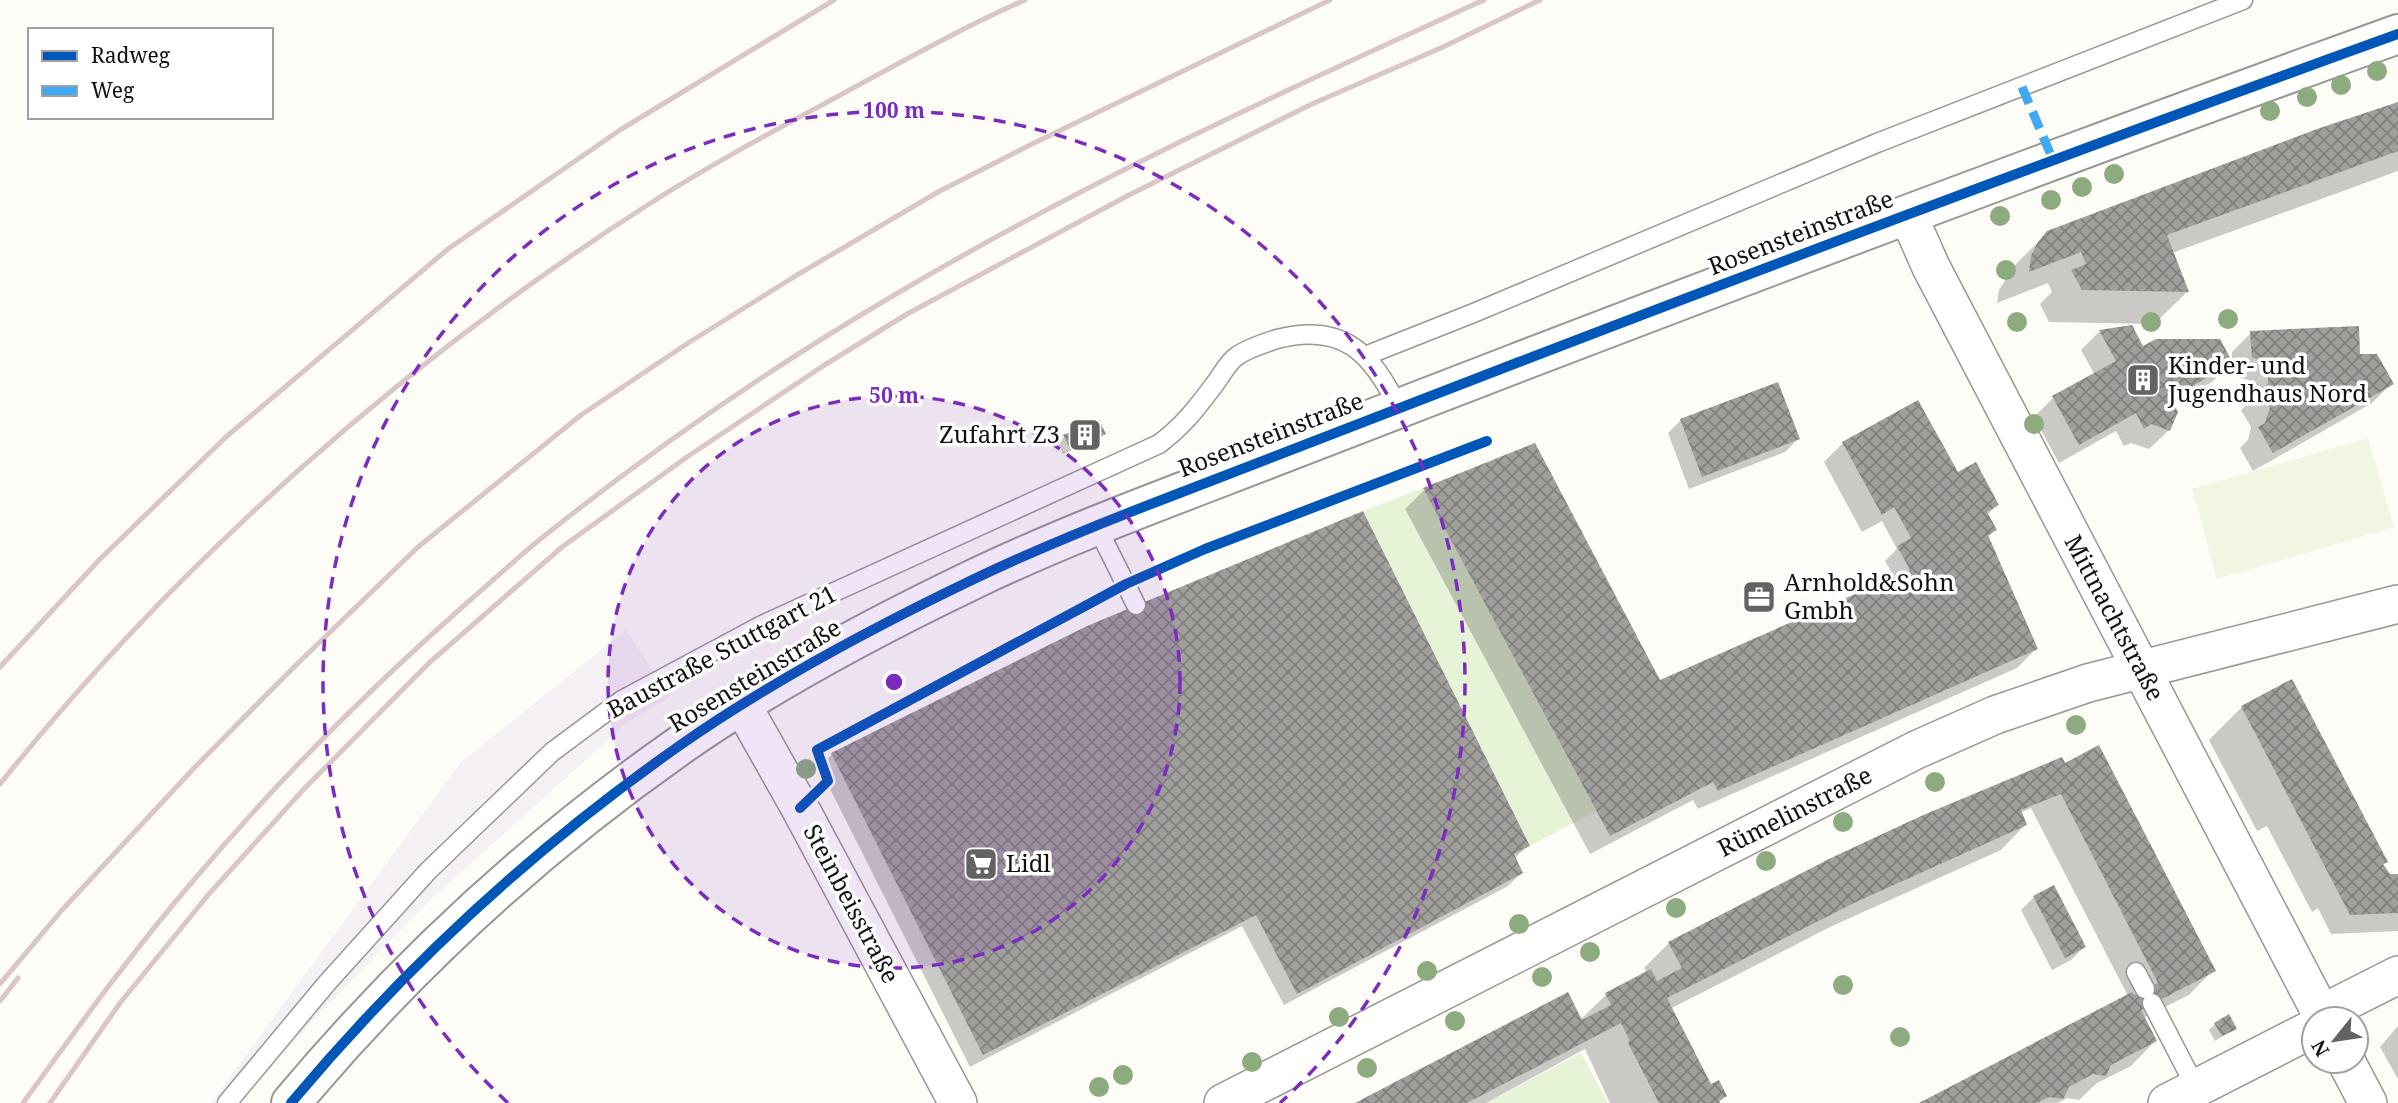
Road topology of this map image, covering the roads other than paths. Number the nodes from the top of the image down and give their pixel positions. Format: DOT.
graph roads {
  1 [pos="2243,0"];
  2 [pos="2398,34"];
  3 [pos="1908,215"];
  4 [pos="1365,356"];
  5 [pos="1399,409"];
  6 [pos="1097,527"];
  7 [pos="2398,604"];
  8 [pos="1136,605"];
  9 [pos="2141,670"];
  10 [pos="742,705"];
  11 [pos="2136,972"];
  12 [pos="2398,975"];
  13 [pos="2312,1005"];
  14 [pos="2347,1005"];
  15 [pos="2300,1032"];
  16 [pos="2353,1075"];
  17 [pos="2182,1096"];
  18 [pos="227,1103"];
  19 [pos="291,1103"];
  20 [pos="958,1103"];
  21 [pos="1223,1103"];
  22 [pos="2368,1103"];
  1 -- 4 [label="lane"];
  2 -- 3 [label="street, Rosensteinstraße"];
  3 -- 5 [label="street, Rosensteinstraße"];
  3 -- 9 [label="street, Mittnachtstraße"];
  4 -- 5 [label="lane, Baustraße Stuttgart 21"];
  4 -- 18 [label="lane, Baustraße Stuttgart 21"];
  5 -- 6 [label="street, Rosensteinstraße"];
  6 -- 8 [label="lane"];
  6 -- 10 [label="street, Rosensteinstraße"];
  7 -- 9 [label="street, Rümelinstraße"];
  9 -- 13 [label="street, Mittnachtstraße"];
  9 -- 21 [label="street, Rümelinstraße"];
  10 -- 19 [label="street, Rosensteinstraße"];
  10 -- 20 [label="street, Steinbeisstraße"];
  11 -- 17 [label="lane"];
  12 -- 14 [label="street"];
  15 -- 17 [label="street"];
  16 -- 22 [label="street"];
}
